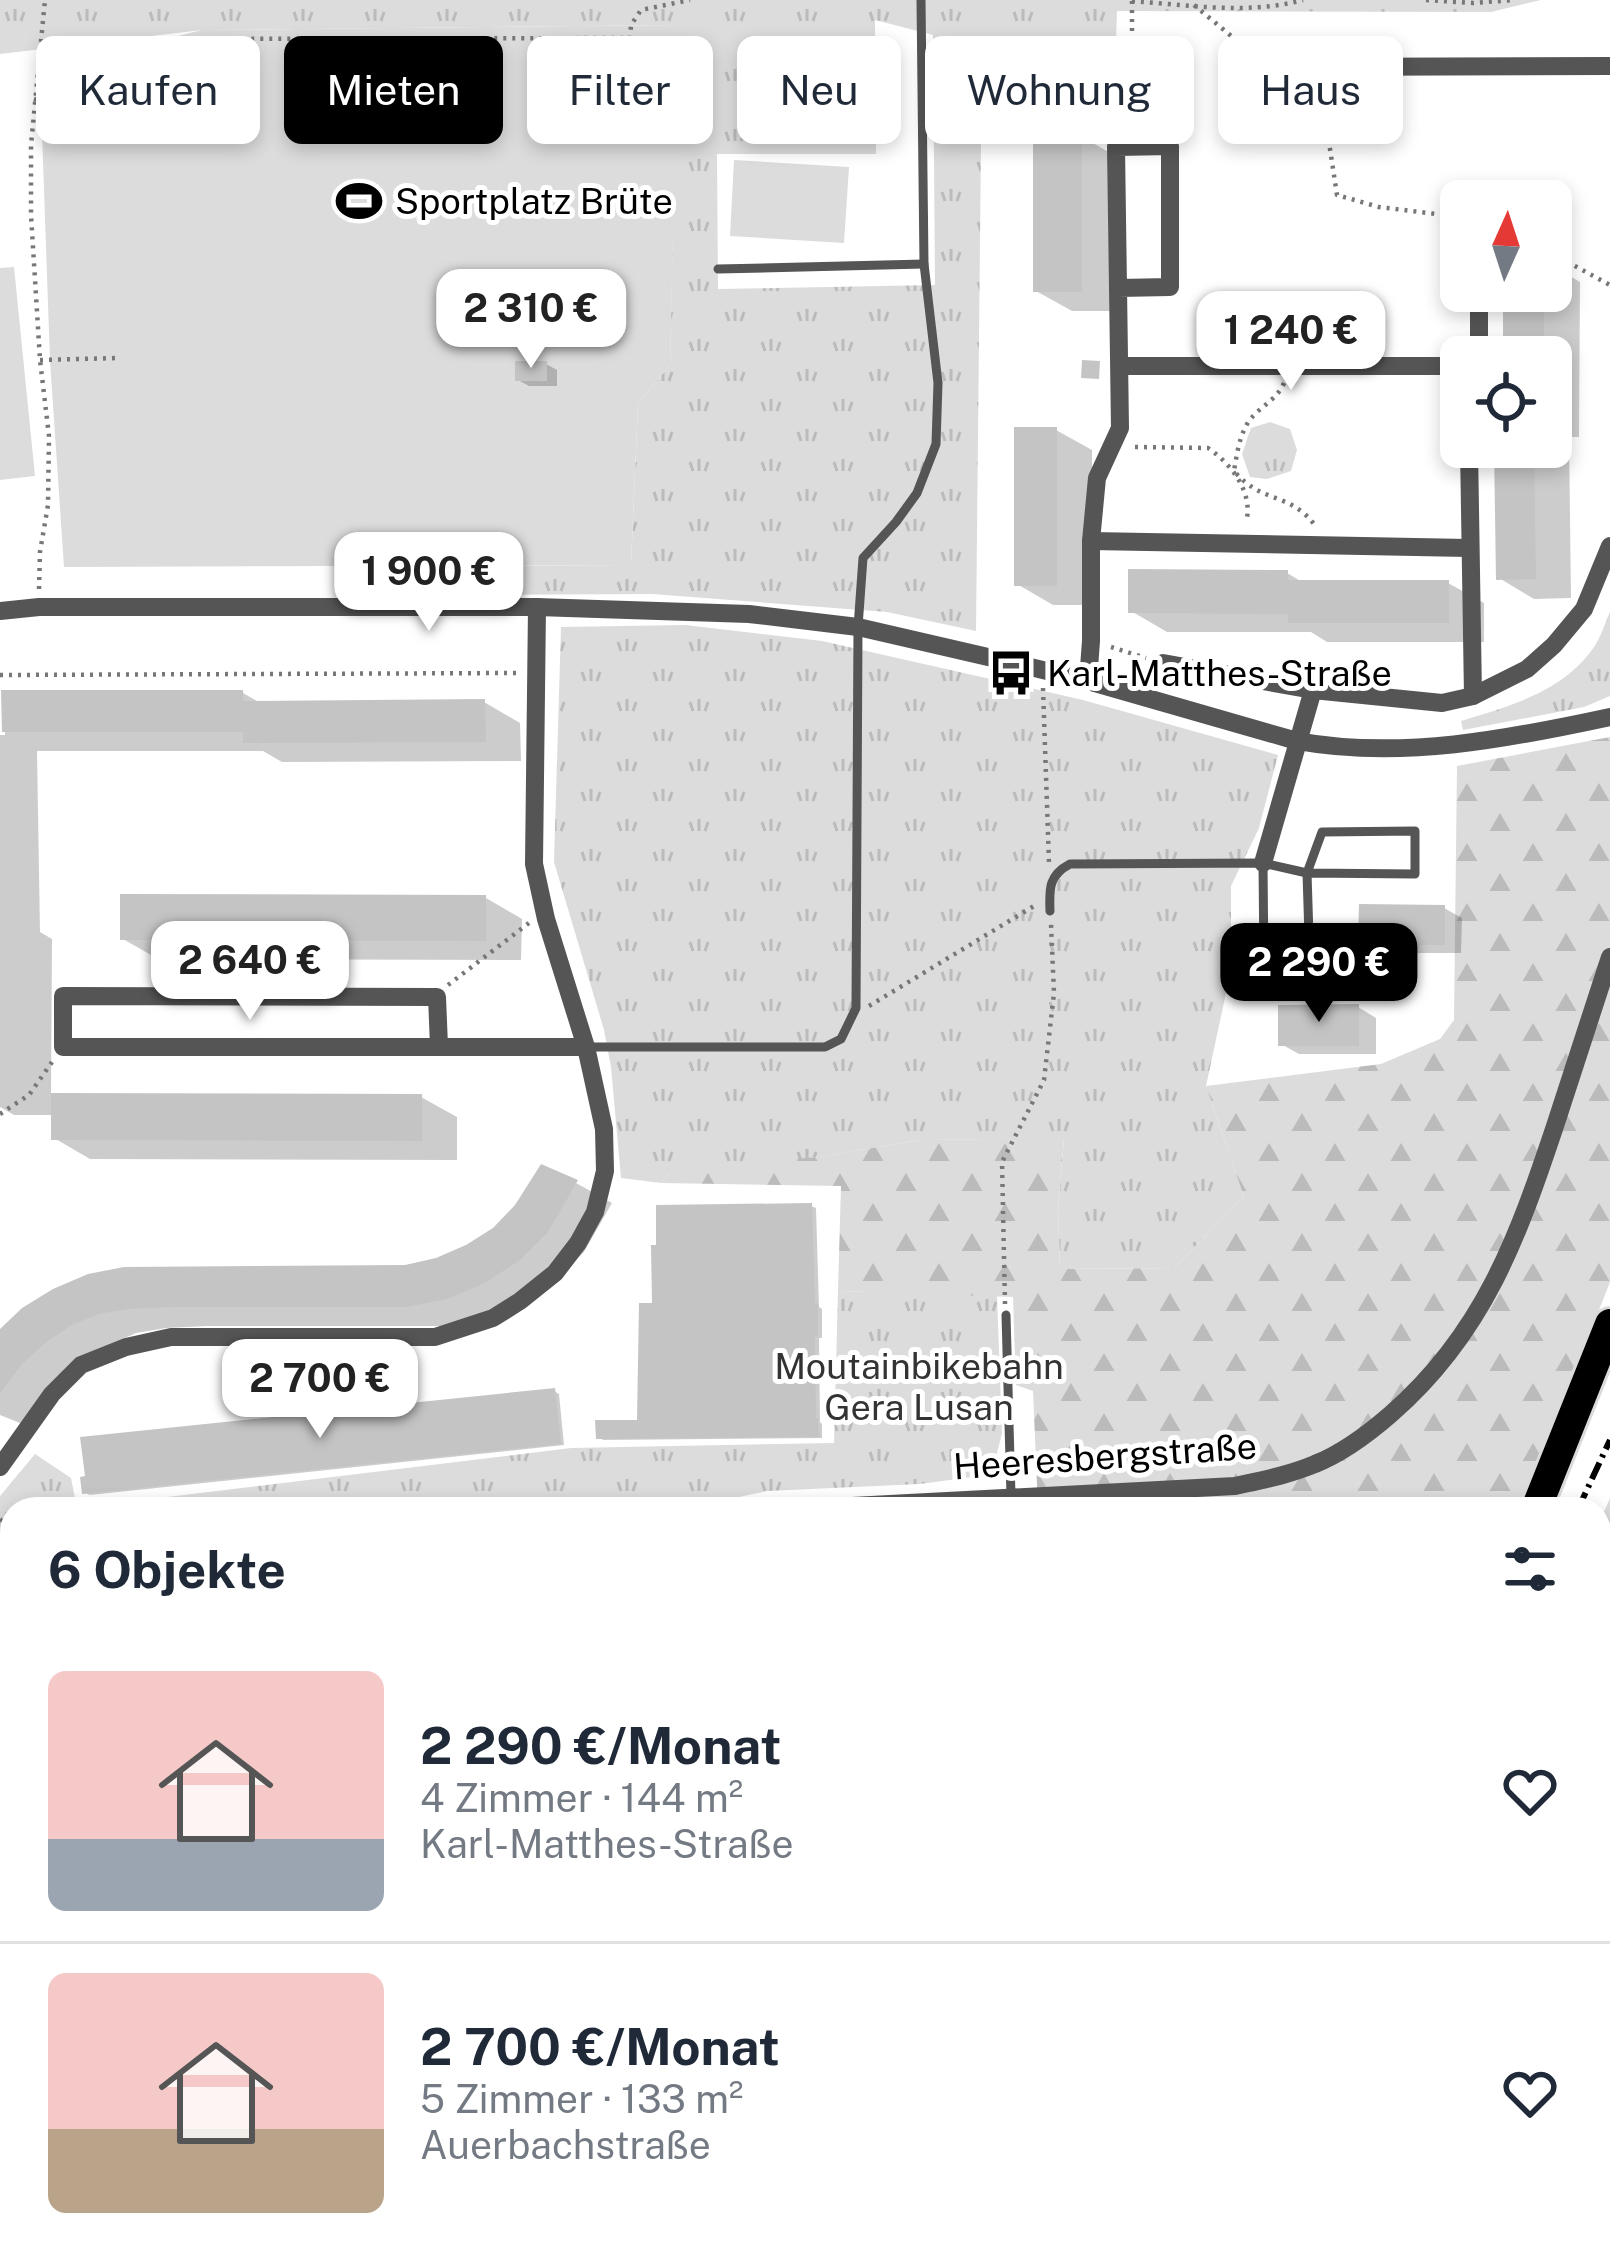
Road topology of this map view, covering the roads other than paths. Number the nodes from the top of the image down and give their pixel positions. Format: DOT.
graph roads {
  1 [pos="921,0"];
  2 [pos="1610,66"];
  3 [pos="1403,67"];
  4 [pos="924,264"];
  5 [pos="718,269"];
  6 [pos="1118,288"];
  7 [pos="1120,366"];
  8 [pos="1440,366"];
  9 [pos="1468,468"];
  10 [pos="1091,541"];
  11 [pos="1610,546"];
  12 [pos="1468,548"];
  13 [pos="537,607"];
  14 [pos="0,611"];
  15 [pos="858,627"];
  16 [pos="1162,663"];
  17 [pos="1088,681"];
  18 [pos="1312,690"];
  19 [pos="1473,696"];
  20 [pos="1610,717"];
  21 [pos="1297,741"];
  22 [pos="1263,862"];
  23 [pos="1306,873"];
  24 [pos="1050,910"];
  25 [pos="1610,957"];
  26 [pos="439,1046"];
  27 [pos="586,1047"];
  28 [pos="1006,1316"];
  29 [pos="1610,1324"];
  30 [pos="0,1467"];
  31 [pos="1011,1496"];
  32 [pos="994,1497"];
  33 [pos="1541,1497"];
  1 -- 4 [label="lane"];
  2 -- 3 [label="street"];
  4 -- 5 [label="lane"];
  4 -- 15 [label="lane"];
  6 -- 6 [label="street"];
  6 -- 7 [label="street"];
  7 -- 8 [label="street"];
  7 -- 10 [label="street"];
  9 -- 12 [label="street"];
  10 -- 12 [label="street"];
  10 -- 17 [label="street"];
  11 -- 19 [label="street"];
  12 -- 19 [label="street"];
  13 -- 14 [label="street"];
  13 -- 15 [label="street"];
  13 -- 27 [label="street"];
  15 -- 17 [label="street"];
  15 -- 27 [label="lane"];
  16 -- 18 [label="street"];
  17 -- 21 [label="street"];
  18 -- 19 [label="street"];
  18 -- 21 [label="street"];
  20 -- 21 [label="street"];
  21 -- 22 [label="street"];
  22 -- 23 [label="lane"];
  22 -- 23 [label="lane"];
  22 -- 24 [label="lane"];
  23 -- 23 [label="lane"];
  25 -- 31 [label="street, Heeresbergstraße"];
  26 -- 26 [label="street"];
  26 -- 27 [label="street"];
  27 -- 30 [label="street"];
  28 -- 31 [label="lane"];
  29 -- 33 [label="main road"];
  31 -- 32 [label="street, Heeresbergstraße"];
}
